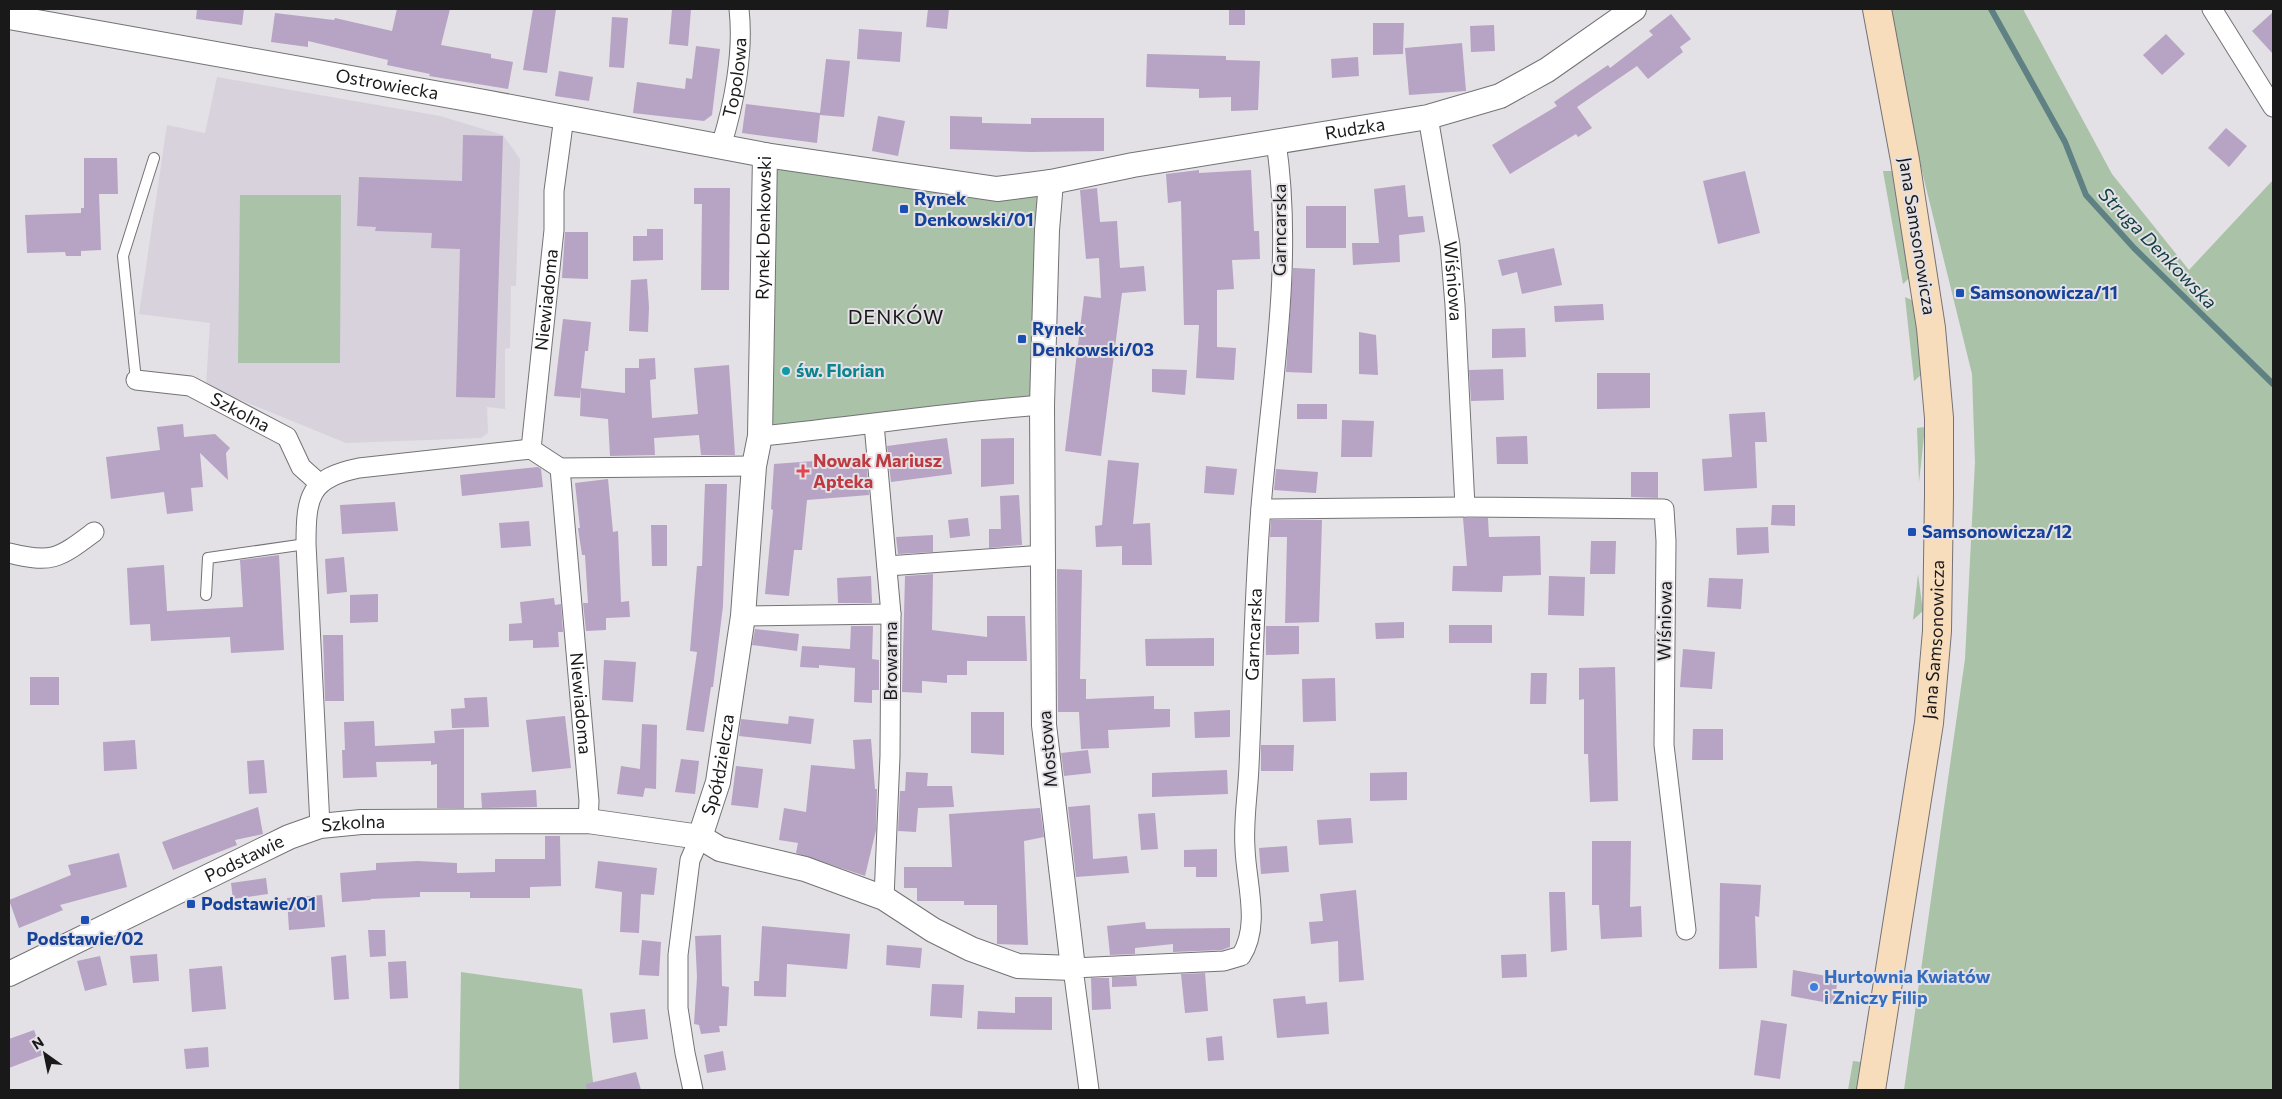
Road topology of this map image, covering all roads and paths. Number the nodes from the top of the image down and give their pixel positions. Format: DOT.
graph roads {
  1 [pos="739,9"];
  2 [pos="1634,9"];
  3 [pos="1877,9"];
  4 [pos="2212,9"];
  5 [pos="9,17"];
  6 [pos="2273,107"];
  7 [pos="564,117"];
  8 [pos="1428,117"];
  9 [pos="1276,142"];
  10 [pos="721,146"];
  11 [pos="764,155"];
  12 [pos="154,158"];
  13 [pos="1051,182"];
  14 [pos="136,380"];
  15 [pos="1042,405"];
  16 [pos="874,424"];
  17 [pos="760,436"];
  18 [pos="531,449"];
  19 [pos="754,466"];
  20 [pos="560,468"];
  21 [pos="320,484"];
  22 [pos="1465,507"];
  23 [pos="1261,508"];
  24 [pos="94,532"];
  25 [pos="306,544"];
  26 [pos="9,553"];
  27 [pos="1044,555"];
  28 [pos="887,566"];
  29 [pos="206,594"];
  30 [pos="891,614"];
  31 [pos="743,616"];
  32 [pos="588,821"];
  33 [pos="320,826"];
  34 [pos="700,837"];
  35 [pos="884,898"];
  36 [pos="1686,930"];
  37 [pos="1073,968"];
  38 [pos="9,974"];
  39 [pos="693,1090"];
  40 [pos="1089,1090"];
  41 [pos="1871,1090"];
  1 -- 10 [label="street, Topolowa"];
  2 -- 8 [label="street, Rudzka"];
  3 -- 41 [label="main road, Jana Samsonowicza"];
  4 -- 6 [label="street"];
  5 -- 7 [label="street, Ostrowiecka"];
  7 -- 10 [label="street, Ostrowiecka"];
  7 -- 18 [label="street, Niewiadoma"];
  8 -- 9 [label="street, Rudzka"];
  8 -- 22 [label="street, Wiśniowa"];
  9 -- 13 [label="street, Rudzka"];
  9 -- 23 [label="street, Garncarska"];
  10 -- 11 [label="street, Ostrowiecka"];
  11 -- 13 [label="street, Rynek Denkowski"];
  11 -- 17 [label="street, Rynek Denkowski"];
  12 -- 14 [label="lane"];
  13 -- 15 [label="street"];
  14 -- 21 [label="street, Szkolna"];
  15 -- 16 [label="street"];
  15 -- 27 [label="street, Mostowa"];
  16 -- 17 [label="street"];
  16 -- 28 [label="street, Browarna"];
  17 -- 19 [label="street, Spółdzielcza"];
  18 -- 20 [label="street"];
  18 -- 21 [label="street"];
  19 -- 20 [label="street"];
  19 -- 31 [label="street, Spółdzielcza"];
  20 -- 32 [label="street, Niewiadoma"];
  21 -- 25 [label="street, Szkolna"];
  22 -- 23 [label="street, Wiśniowa"];
  22 -- 36 [label="street, Wiśniowa"];
  23 -- 37 [label="street, Garncarska"];
  24 -- 26 [label="street"];
  25 -- 29 [label="lane"];
  25 -- 33 [label="street, Szkolna"];
  27 -- 28 [label="street"];
  27 -- 37 [label="street, Mostowa"];
  28 -- 30 [label="street, Browarna"];
  30 -- 31 [label="street"];
  30 -- 35 [label="street, Browarna"];
  31 -- 34 [label="street, Spółdzielcza"];
  32 -- 33 [label="street, Szkolna"];
  32 -- 34 [label="street, Szkolna"];
  33 -- 38 [label="street, Podstawie"];
  34 -- 35 [label="street"];
  34 -- 39 [label="street, Spółdzielcza"];
  35 -- 37 [label="street"];
  37 -- 40 [label="street, Mostowa"];
}
